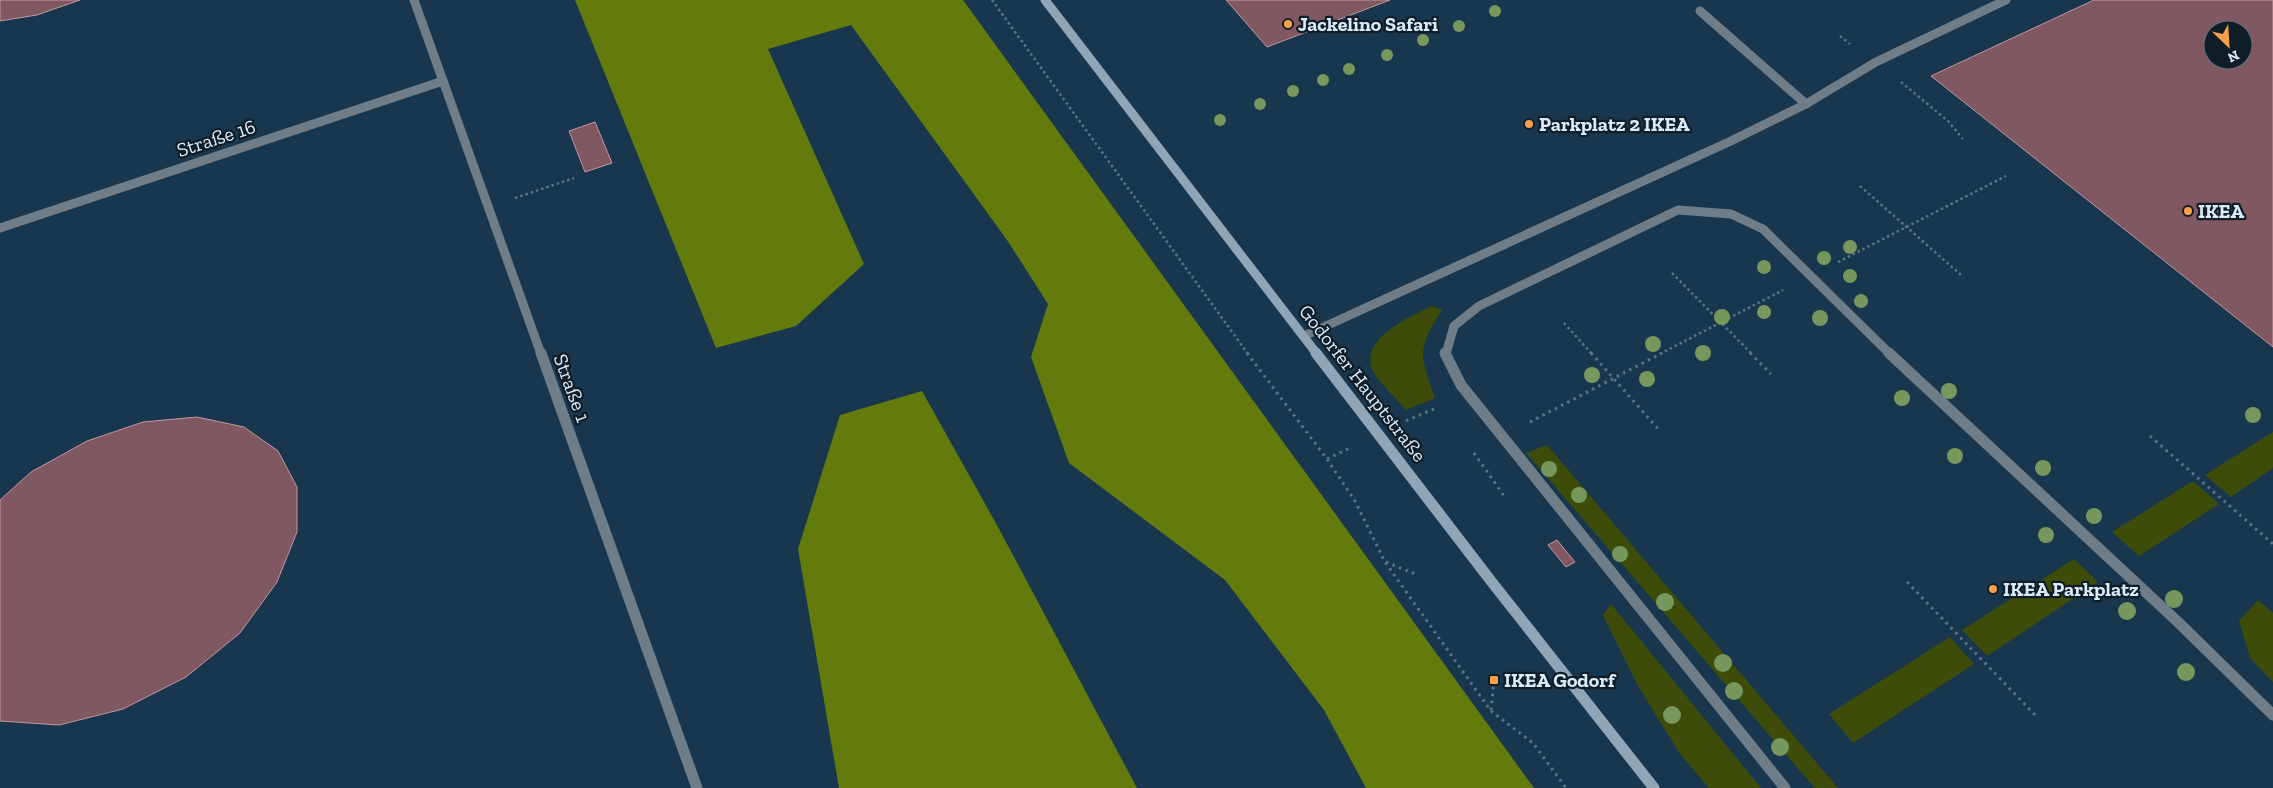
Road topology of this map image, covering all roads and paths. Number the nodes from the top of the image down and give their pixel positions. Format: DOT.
graph roads {
  1 [pos="414,0"];
  2 [pos="992,0"];
  3 [pos="1045,0"];
  4 [pos="2006,0"];
  5 [pos="1700,11"];
  6 [pos="1840,36"];
  7 [pos="1876,62"];
  8 [pos="443,81"];
  9 [pos="1806,104"];
  10 [pos="1963,139"];
  11 [pos="574,178"];
  12 [pos="1860,186"];
  13 [pos="488,207"];
  14 [pos="0,228"];
  15 [pos="1672,272"];
  16 [pos="1961,274"];
  17 [pos="1564,323"];
  18 [pos="1304,336"];
  19 [pos="1771,374"];
  20 [pos="1613,379"];
  21 [pos="1443,414"];
  22 [pos="1660,431"];
  23 [pos="1379,434"];
  24 [pos="1503,436"];
  25 [pos="2150,436"];
  26 [pos="1468,445"];
  27 [pos="1353,446"];
  28 [pos="1474,452"];
  29 [pos="1327,459"];
  30 [pos="1504,496"];
  31 [pos="2273,544"];
  32 [pos="1386,562"];
  33 [pos="1415,574"];
  34 [pos="1907,582"];
  35 [pos="1494,680"];
  36 [pos="1491,711"];
  37 [pos="2273,715"];
  38 [pos="2038,718"];
  39 [pos="697,788"];
  40 [pos="1566,788"];
  41 [pos="1654,788"];
  42 [pos="1785,788"];
  1 -- 8 [label="lane, Straße 1"];
  2 -- 29 [label="path"];
  3 -- 18 [label="main road, Godorfer Hauptstraße"];
  4 -- 7 [label="lane"];
  5 -- 9 [label="lane"];
  6 -- 7 [label="path"];
  7 -- 9 [label="lane"];
  7 -- 10 [label="path"];
  8 -- 13 [label="lane, Straße 1"];
  8 -- 14 [label="lane, Straße 16"];
  9 -- 18 [label="lane"];
  11 -- 13 [label="path"];
  12 -- 16 [label="path"];
  13 -- 39 [label="lane, Straße 1"];
  15 -- 19 [label="path"];
  17 -- 20 [label="path"];
  18 -- 23 [label="main road, Godorfer Hauptstraße"];
  20 -- 22 [label="path"];
  20 -- 24 [label="path"];
  21 -- 23 [label="path"];
  23 -- 41 [label="main road, Godorfer Hauptstraße"];
  24 -- 28 [label="path"];
  24 -- 37 [label="lane"];
  24 -- 42 [label="lane"];
  25 -- 31 [label="path"];
  26 -- 28 [label="path"];
  27 -- 29 [label="path"];
  28 -- 30 [label="path"];
  29 -- 32 [label="path"];
  32 -- 33 [label="path"];
  32 -- 36 [label="path"];
  34 -- 38 [label="path"];
  35 -- 36 [label="path"];
  36 -- 40 [label="path"];
}
